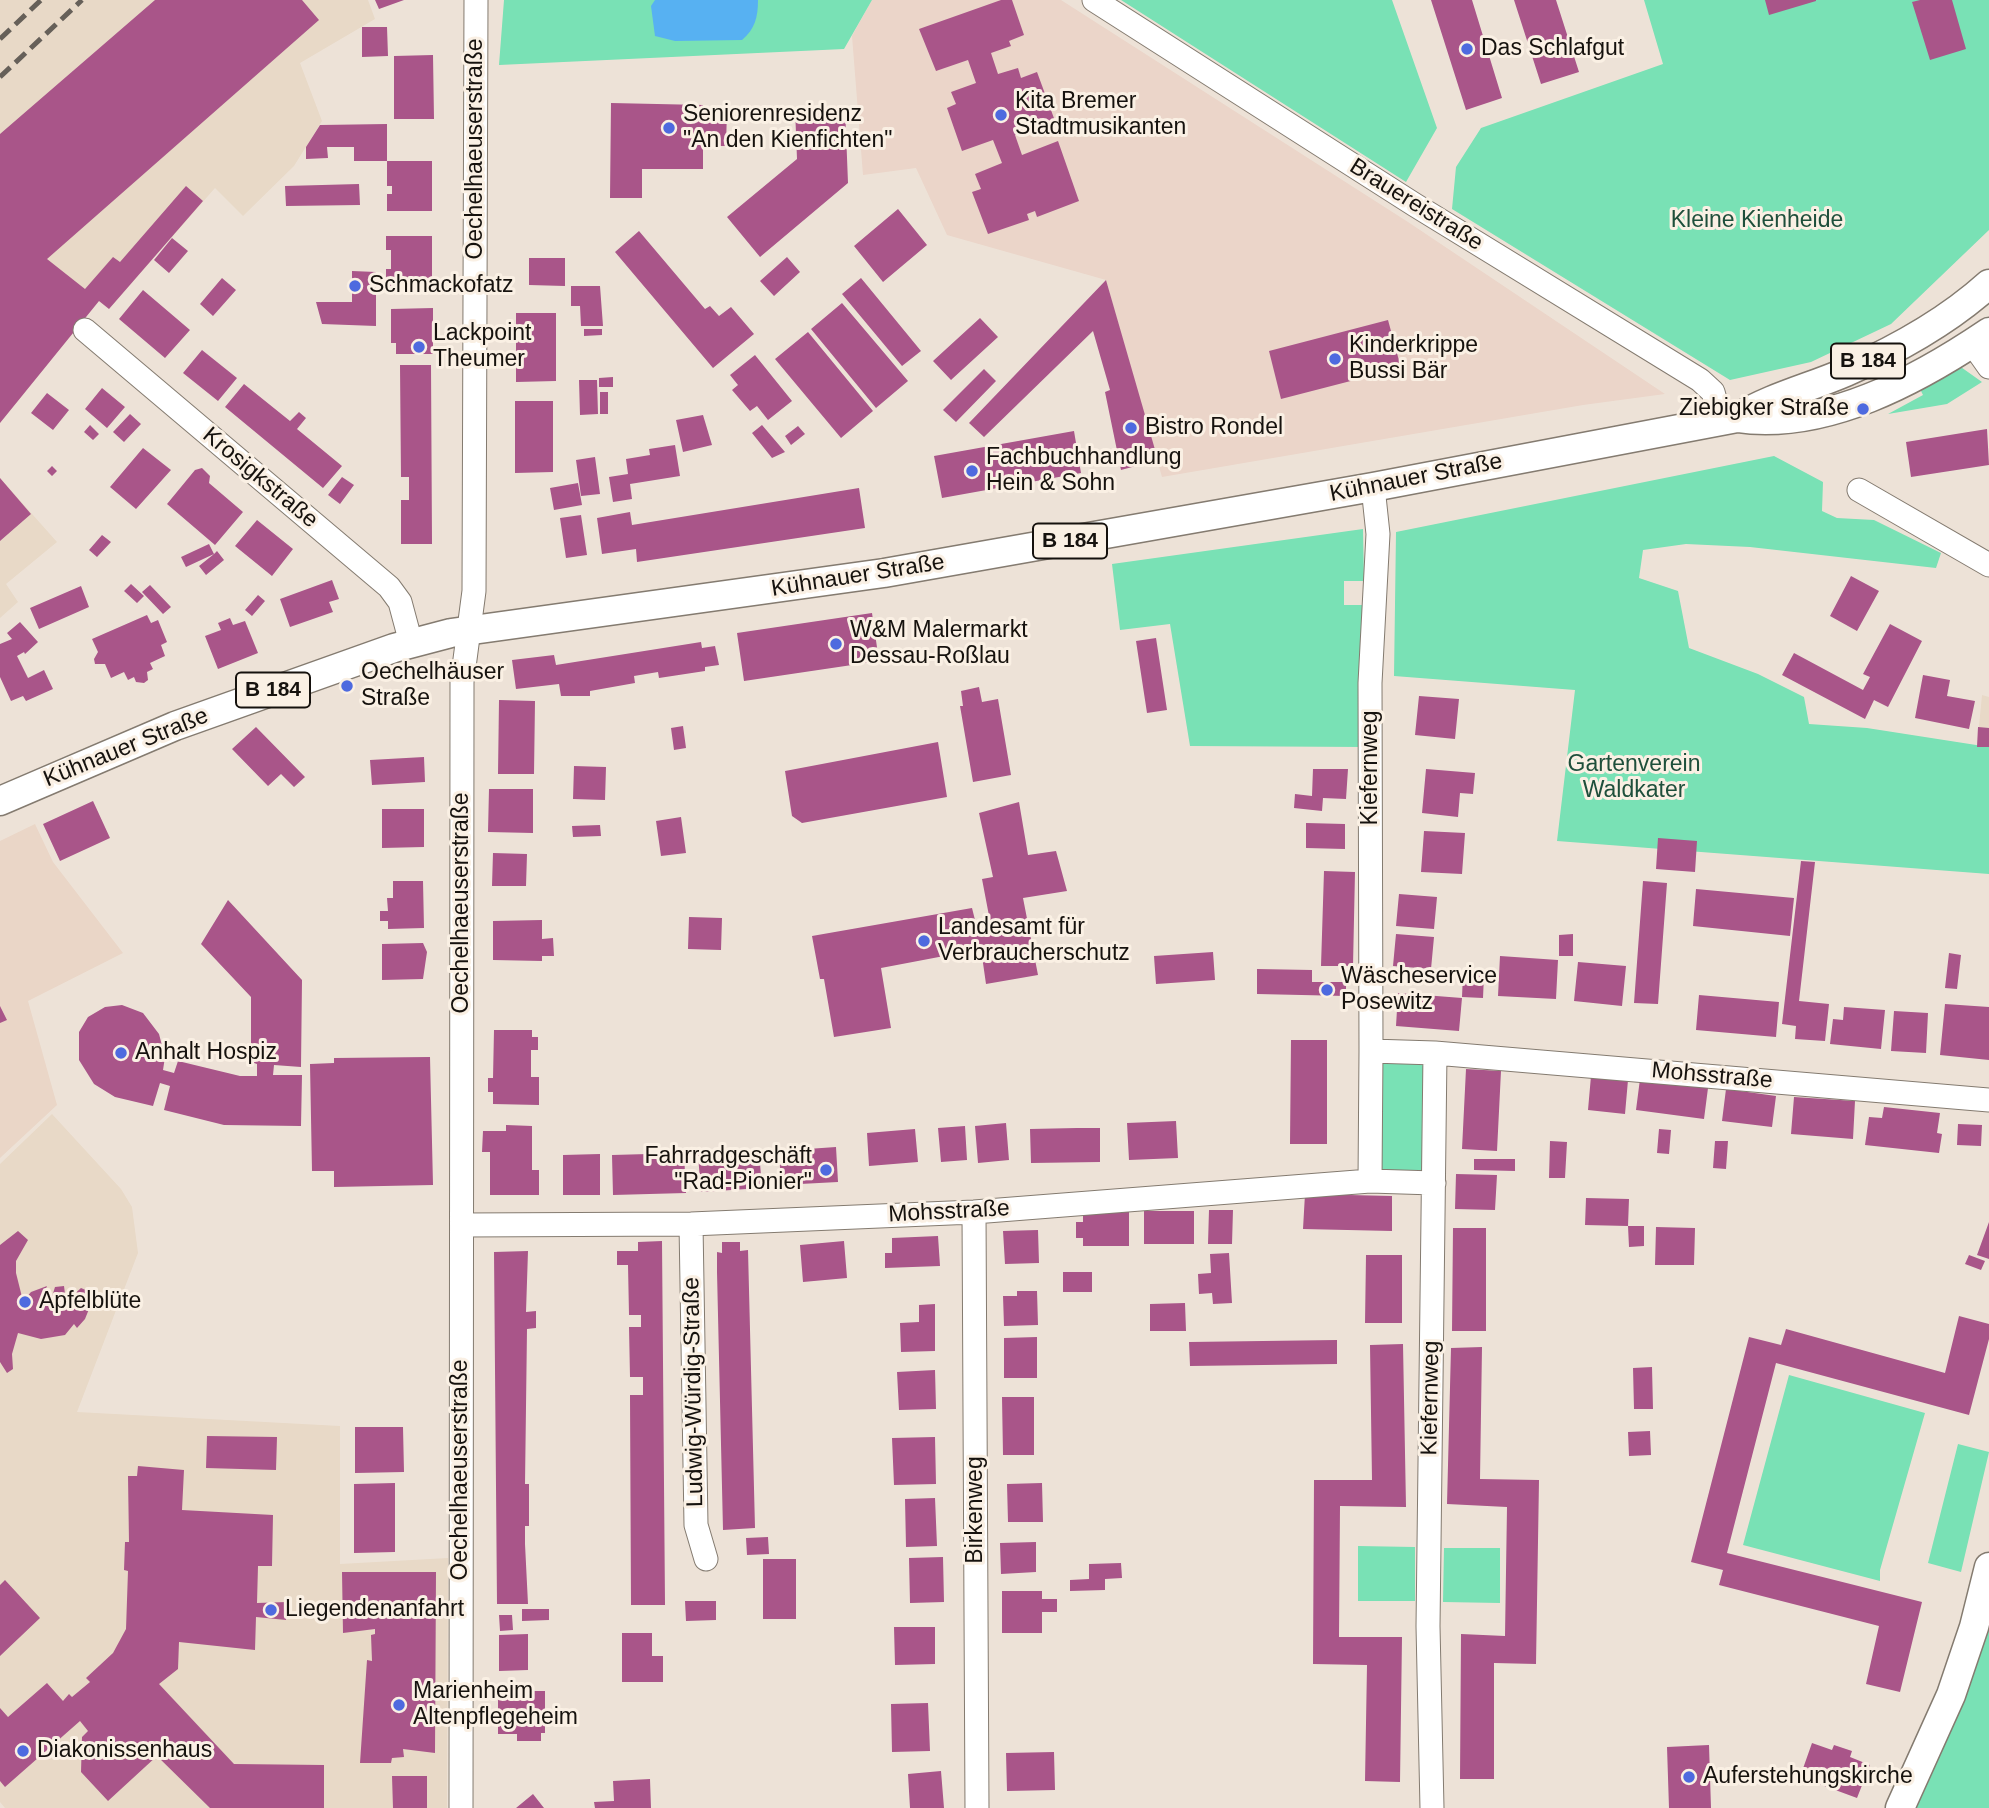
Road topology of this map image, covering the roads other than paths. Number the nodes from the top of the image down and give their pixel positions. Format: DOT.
graph roads {
  1 [pos="476,0"];
  2 [pos="1094,0"];
  3 [pos="1989,284"];
  4 [pos="85,330"];
  5 [pos="1980,337"];
  6 [pos="1989,367"];
  7 [pos="1729,419"];
  8 [pos="1373,487"];
  9 [pos="1859,490"];
  10 [pos="1989,565"];
  11 [pos="467,631"];
  12 [pos="411,643"];
  13 [pos="0,802"];
  14 [pos="1371,1051"];
  15 [pos="1435,1053"];
  16 [pos="1989,1100"];
  17 [pos="1370,1181"];
  18 [pos="1434,1183"];
  19 [pos="974,1212"];
  20 [pos="691,1224"];
  21 [pos="463,1225"];
  22 [pos="706,1559"];
  23 [pos="1989,1567"];
  24 [pos="461,1808"];
  25 [pos="977,1808"];
  26 [pos="1432,1808"];
  27 [pos="1900,1808"];
  1 -- 11 [label="street, Oechelhaeuserstraße"];
  2 -- 7 [label="street, Brauereistraße"];
  3 -- 7 [label="main road, Kühnauer Straße / B 184"];
  4 -- 12 [label="street, Krosigkstraße"];
  5 -- 6 [label="street, Kühnauer Straße"];
  5 -- 7 [label="main road, Kühnauer Straße / B 184"];
  7 -- 8 [label="main road, Kühnauer Straße / B 184"];
  8 -- 11 [label="main road, Kühnauer Straße / B 184"];
  8 -- 14 [label="street, Kiefernweg"];
  9 -- 10 [label="street"];
  11 -- 12 [label="main road, Kühnauer Straße / B 184"];
  11 -- 21 [label="street, Oechelhaeuserstraße"];
  12 -- 13 [label="main road, Kühnauer Straße / B 184"];
  14 -- 15 [label="street"];
  14 -- 17 [label="street, Kiefernweg"];
  15 -- 16 [label="street, Mohsstraße"];
  15 -- 18 [label="street, Kiefernweg"];
  17 -- 18 [label="street, Mohsstraße"];
  17 -- 19 [label="street, Mohsstraße"];
  18 -- 26 [label="street, Kiefernweg"];
  19 -- 20 [label="street, Mohsstraße"];
  19 -- 25 [label="street, Birkenweg"];
  20 -- 21 [label="street, Mohsstraße"];
  20 -- 22 [label="street, Ludwig-Würdig-Straße"];
  21 -- 24 [label="street, Oechelhaeuserstraße"];
  23 -- 27 [label="main road"];
}
